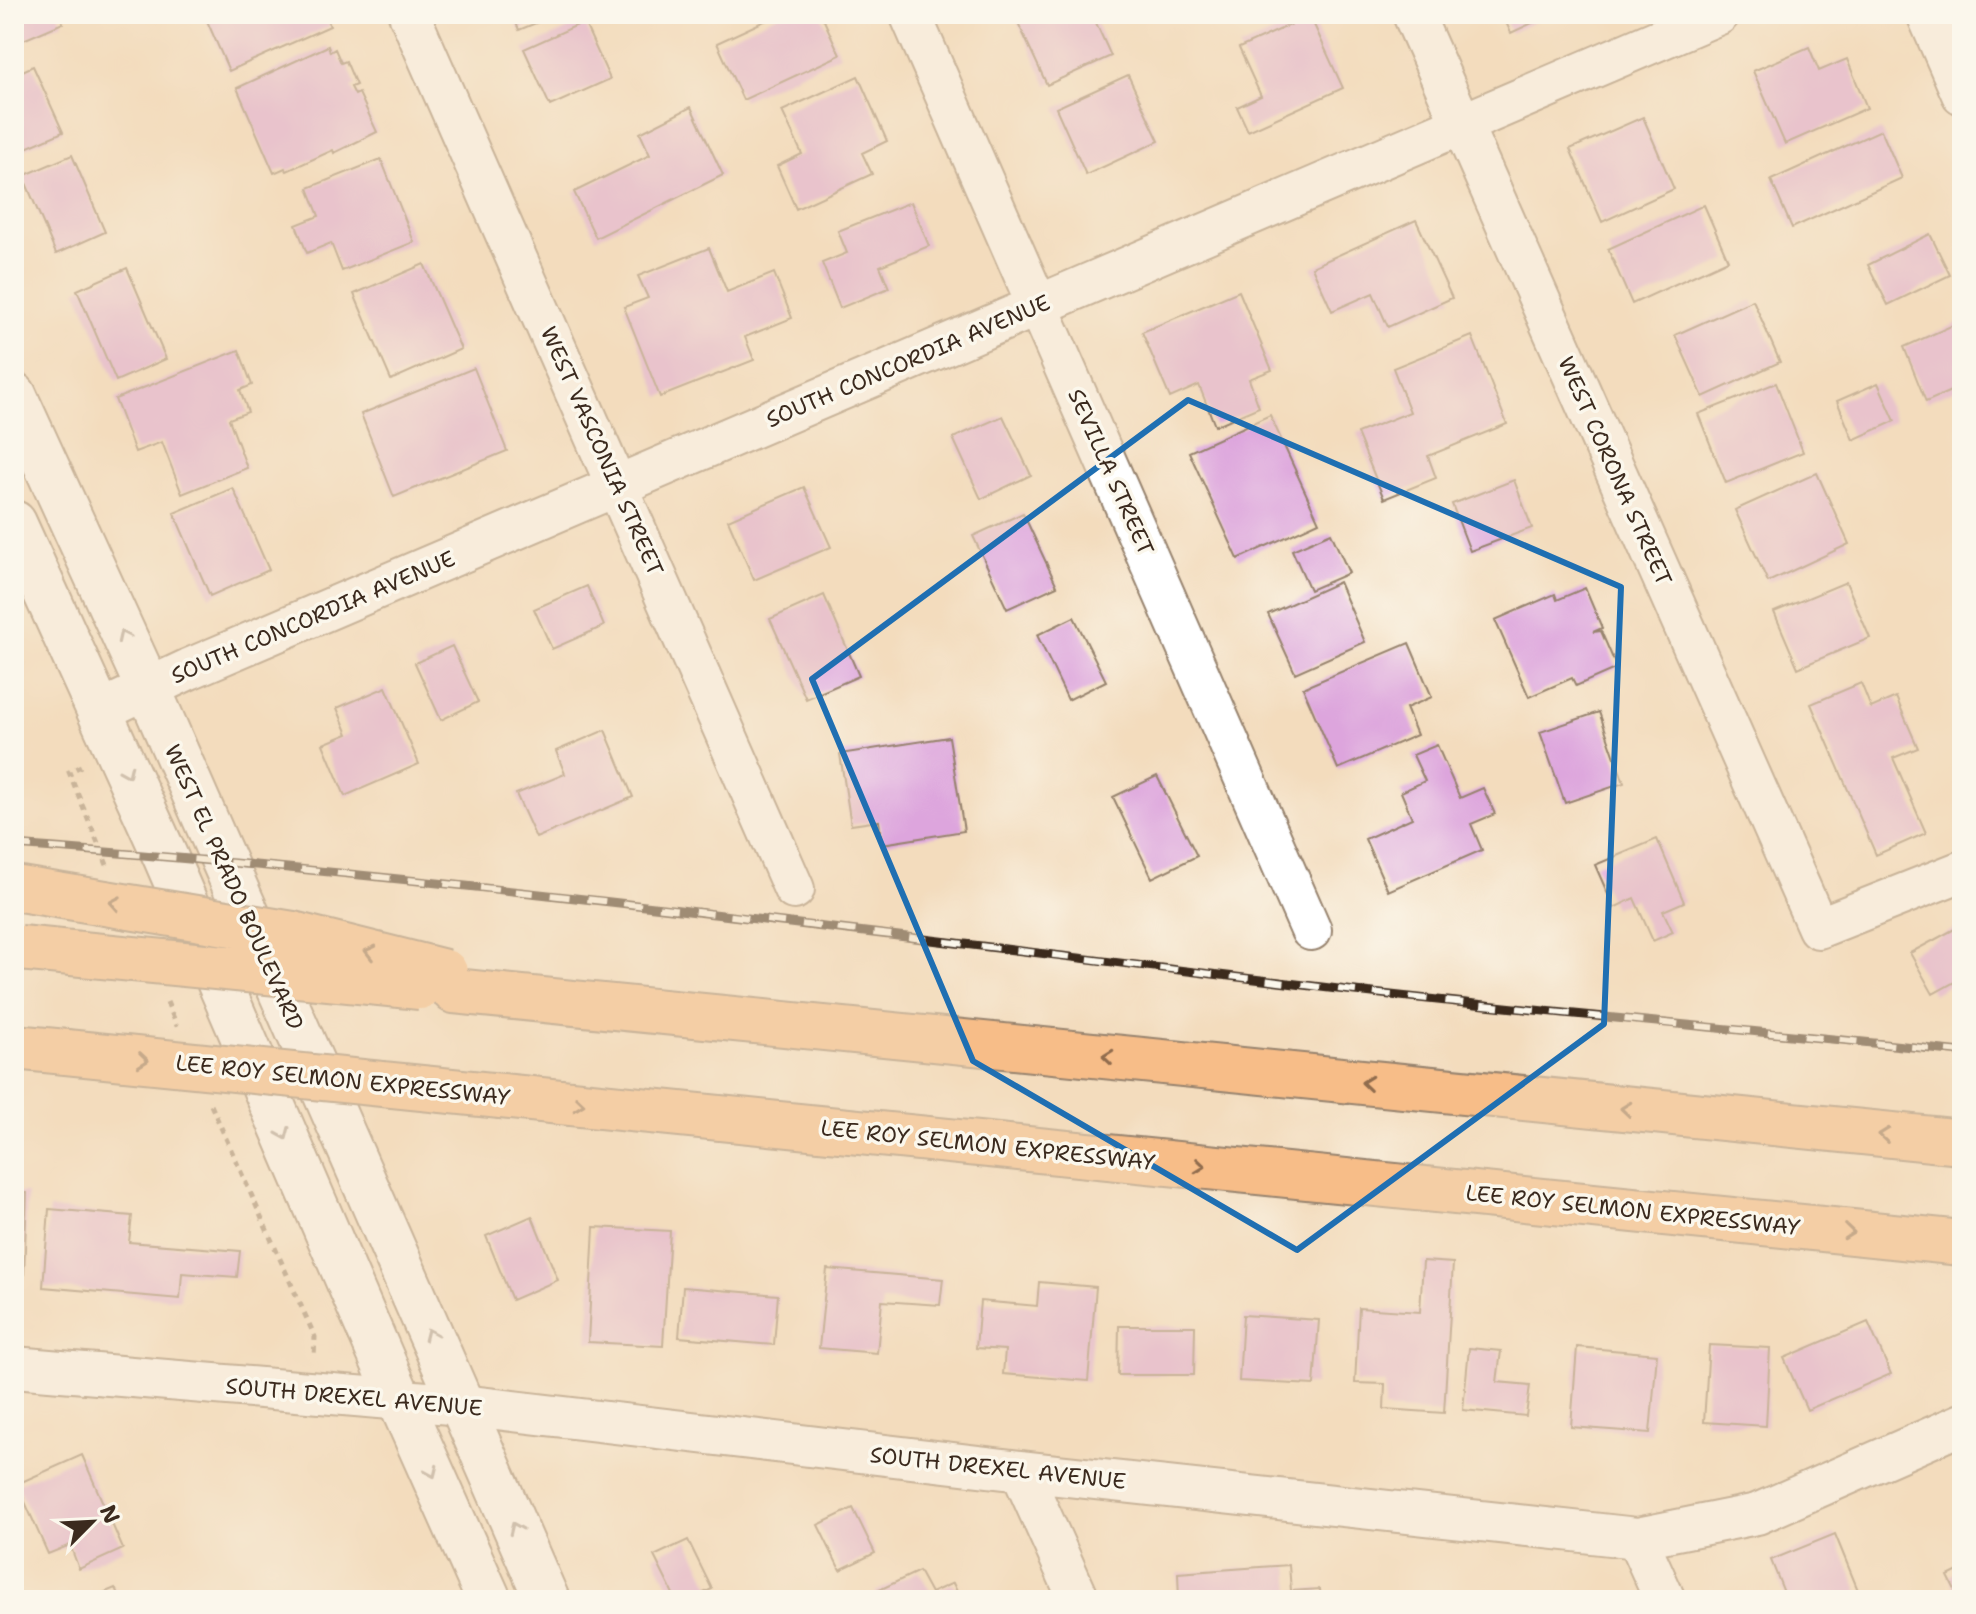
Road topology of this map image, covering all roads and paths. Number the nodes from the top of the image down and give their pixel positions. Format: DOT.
graph roads {
  1 [pos="409,14"];
  2 [pos="910,14"];
  3 [pos="1413,14"];
  4 [pos="1719,14"];
  5 [pos="1927,14"];
  6 [pos="1962,94"];
  7 [pos="1462,124"];
  8 [pos="1038,306"];
  9 [pos="14,395"];
  10 [pos="618,486"];
  11 [pos="75,533"];
  12 [pos="17,535"];
  13 [pos="148,688"];
  14 [pos="100,711"];
  15 [pos="1962,871"];
  16 [pos="14,888"];
  17 [pos="794,889"];
  18 [pos="1311,930"];
  19 [pos="17,948"];
  20 [pos="465,986"];
  21 [pos="14,1047"];
  22 [pos="1962,1142"];
  23 [pos="1962,1243"];
  24 [pos="14,1367"];
  25 [pos="400,1401"];
  26 [pos="462,1405"];
  27 [pos="1962,1424"];
  28 [pos="1021,1471"];
  29 [pos="1637,1538"];
  30 [pos="489,1600"];
  31 [pos="547,1600"];
  32 [pos="1079,1600"];
  33 [pos="1665,1600"];
  1 -- 10 [label="street, WEST VASCONIA STREET"];
  2 -- 8 [label="street, SEVILLA STREET"];
  3 -- 7 [label="street, WEST CORONA STREET"];
  4 -- 7 [label="street, SOUTH CONCORDIA AVENUE"];
  5 -- 6 [label="street"];
  7 -- 8 [label="street, SOUTH CONCORDIA AVENUE"];
  7 -- 15 [label="street, WEST CORONA STREET"];
  8 -- 10 [label="street, SOUTH CONCORDIA AVENUE"];
  8 -- 18 [label="street, SEVILLA STREET"];
  9 -- 11 [label="street, WEST EL PRADO BOULEVARD"];
  10 -- 13 [label="street, SOUTH CONCORDIA AVENUE"];
  10 -- 17 [label="street, WEST VASCONIA STREET"];
  11 -- 12 [label="street"];
  13 -- 11 [label="street, WEST EL PRADO BOULEVARD, one-way"];
  12 -- 14 [label="street"];
  13 -- 14 [label="street, SOUTH CONCORDIA AVENUE"];
  26 -- 13 [label="street, WEST EL PRADO BOULEVARD, one-way"];
  14 -- 25 [label="street, one-way"];
  20 -- 16 [label="highway, one-way, bridge"];
  19 -- 20 [label="highway, bridge"];
  22 -- 20 [label="highway, one-way"];
  21 -- 23 [label="highway, LEE ROY SELMON EXPRESSWAY, one-way, bridge"];
  24 -- 25 [label="street, SOUTH DREXEL AVENUE"];
  25 -- 26 [label="street, SOUTH DREXEL AVENUE"];
  25 -- 30 [label="street, one-way"];
  26 -- 28 [label="street, SOUTH DREXEL AVENUE"];
  31 -- 26 [label="street, WEST EL PRADO BOULEVARD, one-way"];
  27 -- 29 [label="street, SOUTH DREXEL AVENUE"];
  28 -- 29 [label="street, SOUTH DREXEL AVENUE"];
  28 -- 32 [label="street"];
  29 -- 33 [label="street"];
}
